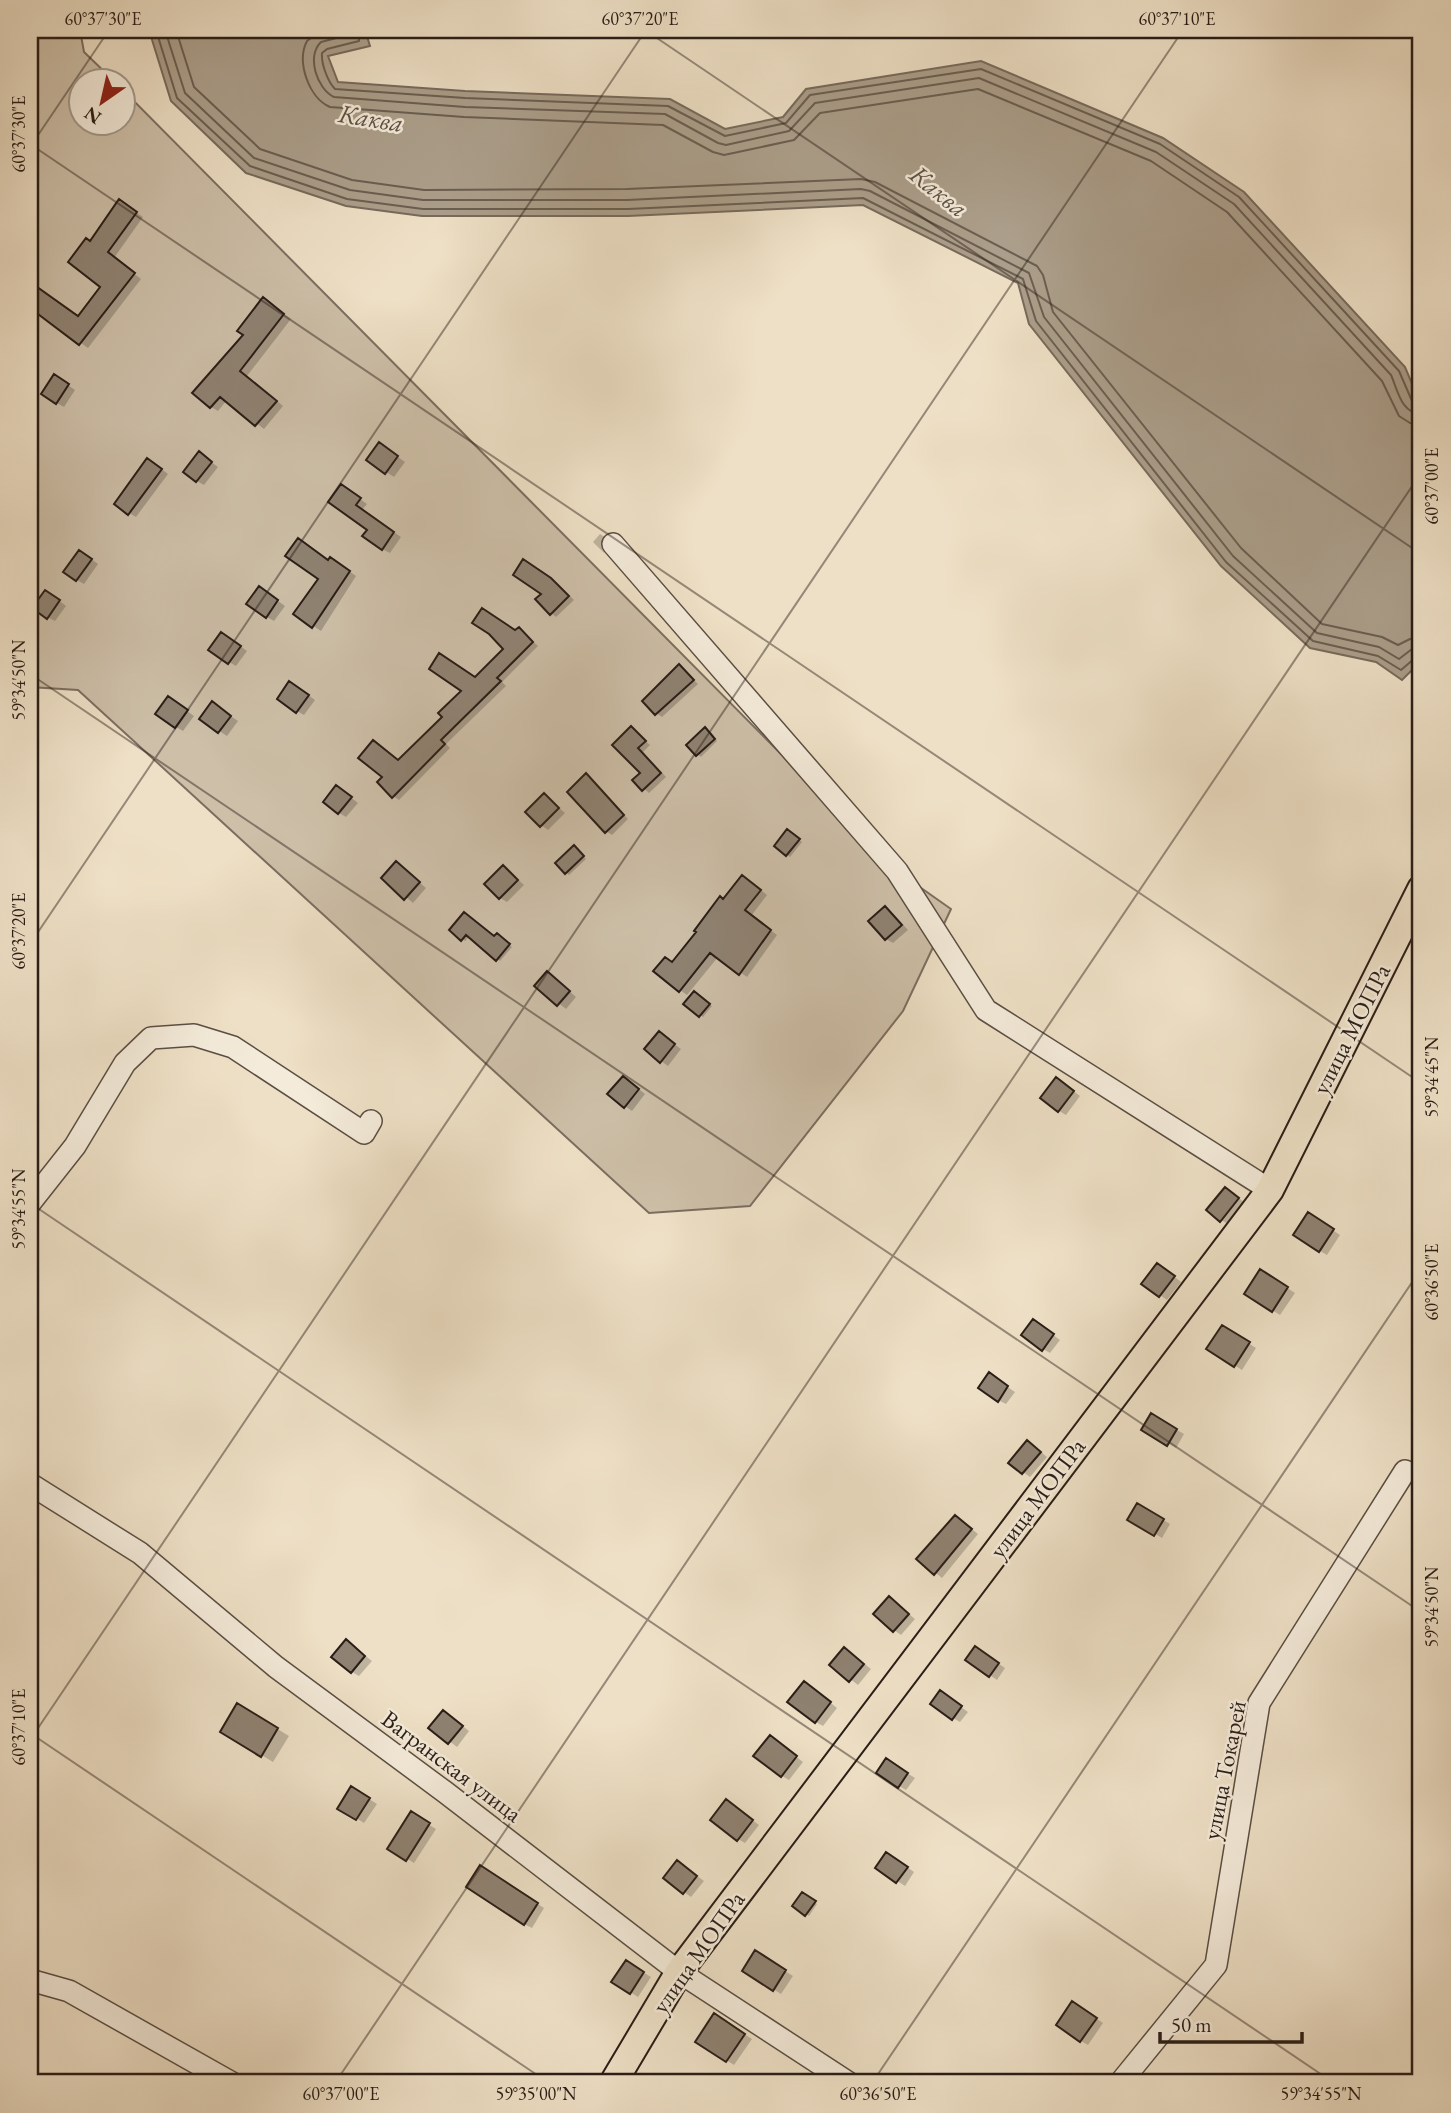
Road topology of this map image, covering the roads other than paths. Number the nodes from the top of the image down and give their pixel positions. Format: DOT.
graph roads {
  1 [pos="613,544"];
  2 [pos="1421,889"];
  3 [pos="371,1121"];
  4 [pos="1270,1190"];
  5 [pos="30,1203"];
  6 [pos="1405,1471"];
  7 [pos="30,1484"];
  8 [pos="679,1972"];
  9 [pos="30,1980"];
  10 [pos="232,2083"];
  11 [pos="613,2083"];
  12 [pos="849,2083"];
  13 [pos="1119,2083"];
  1 -- 4 [label="street"];
  2 -- 4 [label="main road, улица МОПРа"];
  3 -- 5 [label="street"];
  4 -- 8 [label="main road, улица МОПРа"];
  6 -- 13 [label="street, улица Токарей"];
  7 -- 8 [label="street, Вагранская улица"];
  8 -- 11 [label="main road, улица МОПРа"];
  8 -- 12 [label="street, Вагранская улица"];
  9 -- 10 [label="street"];
}
